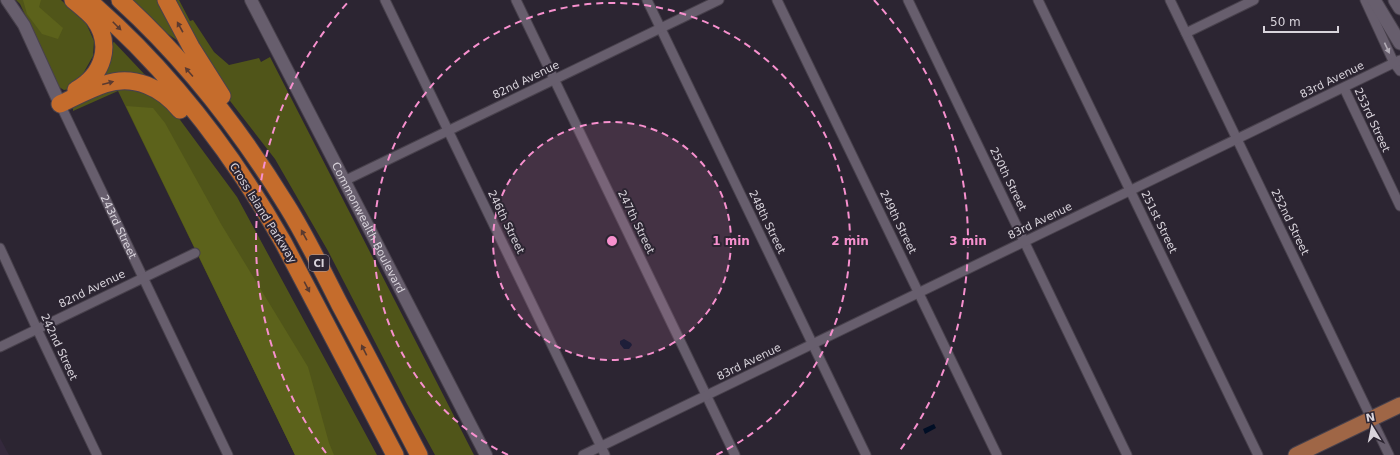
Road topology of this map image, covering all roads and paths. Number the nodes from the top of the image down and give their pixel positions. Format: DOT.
graph roads {
  1 [pos="7,0"];
  2 [pos="73,0"];
  3 [pos="88,0"];
  4 [pos="120,0"];
  5 [pos="166,0"];
  6 [pos="251,0"];
  7 [pos="385,0"];
  8 [pos="516,0"];
  9 [pos="647,0"];
  10 [pos="719,0"];
  11 [pos="777,0"];
  12 [pos="908,0"];
  13 [pos="1038,0"];
  14 [pos="1170,0"];
  15 [pos="1254,0"];
  16 [pos="1365,0"];
  17 [pos="1374,0"];
  18 [pos="1395,0"];
  19 [pos="1400,8"];
  20 [pos="660,28"];
  21 [pos="1186,33"];
  22 [pos="1400,42"];
  23 [pos="1397,62"];
  24 [pos="1400,71"];
  25 [pos="554,80"];
  26 [pos="1344,88"];
  27 [pos="58,101"];
  28 [pos="448,131"];
  29 [pos="1237,140"];
  30 [pos="248,146"];
  31 [pos="237,169"];
  32 [pos="344,181"];
  33 [pos="1130,191"];
  34 [pos="1400,206"];
  35 [pos="1024,242"];
  36 [pos="0,248"];
  37 [pos="195,253"];
  38 [pos="143,278"];
  39 [pos="918,293"];
  40 [pos="37,329"];
  41 [pos="812,344"];
  42 [pos="0,347"];
  43 [pos="382,385"];
  44 [pos="358,386"];
  45 [pos="707,396"];
  46 [pos="1400,405"];
  47 [pos="1371,419"];
  48 [pos="603,451"];
  49 [pos="97,455"];
  50 [pos="228,455"];
  51 [pos="382,455"];
  52 [pos="395,455"];
  53 [pos="419,455"];
  54 [pos="430,455"];
  55 [pos="486,455"];
  56 [pos="583,455"];
  57 [pos="735,455"];
  58 [pos="866,455"];
  59 [pos="997,455"];
  60 [pos="1128,455"];
  61 [pos="1258,455"];
  62 [pos="1296,455"];
  63 [pos="1389,455"];
  1 -- 27 [label="street, 243rd Street"];
  2 -- 27 [label="highway"];
  3 -- 31 [label="highway, Cross Island Parkway / CI, one-way"];
  30 -- 4 [label="highway, Cross Island Parkway / CI, one-way"];
  30 -- 5 [label="highway, one-way"];
  6 -- 32 [label="street, Commonwealth Boulevard"];
  7 -- 28 [label="street, 246th Street"];
  8 -- 25 [label="street, 247th Street"];
  9 -- 20 [label="street, 248th Street"];
  10 -- 20 [label="street, 82nd Avenue"];
  11 -- 39 [label="street, 249th Street"];
  12 -- 35 [label="street, 250th Street"];
  13 -- 33 [label="street, 251st Street"];
  14 -- 21 [label="street, 252nd Street"];
  15 -- 21 [label="street"];
  16 -- 23 [label="street, one-way"];
  17 -- 22 [label="main road"];
  18 -- 19 [label="main road"];
  20 -- 25 [label="street, 82nd Avenue"];
  20 -- 41 [label="street, 248th Street"];
  21 -- 29 [label="street, 252nd Street"];
  23 -- 24 [label="street"];
  23 -- 26 [label="street, 83rd Avenue"];
  25 -- 28 [label="street, 82nd Avenue"];
  25 -- 45 [label="street, 247th Street"];
  26 -- 29 [label="street, 83rd Avenue"];
  26 -- 34 [label="street, 253rd Street"];
  27 -- 31 [label="highway, one-way"];
  27 -- 38 [label="street, 243rd Street"];
  28 -- 32 [label="street, 82nd Avenue"];
  28 -- 48 [label="street, 246th Street"];
  29 -- 33 [label="street, 83rd Avenue"];
  29 -- 47 [label="street, 252nd Street"];
  43 -- 30 [label="highway, Cross Island Parkway / CI, one-way"];
  31 -- 44 [label="highway, Cross Island Parkway / CI, one-way"];
  32 -- 55 [label="street, Commonwealth Boulevard"];
  33 -- 35 [label="street, 83rd Avenue"];
  33 -- 61 [label="street, 251st Street"];
  35 -- 39 [label="street, 83rd Avenue"];
  35 -- 60 [label="street, 250th Street"];
  36 -- 40 [label="street, 242nd Street"];
  37 -- 38 [label="street, 82nd Avenue"];
  38 -- 40 [label="street, 82nd Avenue"];
  38 -- 50 [label="street, 243rd Street"];
  39 -- 41 [label="street, 83rd Avenue"];
  39 -- 59 [label="street, 249th Street"];
  40 -- 42 [label="street, 82nd Avenue"];
  40 -- 49 [label="street, 242nd Street"];
  41 -- 45 [label="street, 83rd Avenue"];
  41 -- 58 [label="street, 248th Street"];
  43 -- 53 [label="highway, Cross Island Parkway / CI"];
  43 -- 54 [label="highway"];
  44 -- 51 [label="highway"];
  44 -- 52 [label="highway, Cross Island Parkway / CI"];
  45 -- 48 [label="street, 83rd Avenue"];
  45 -- 57 [label="street, 247th Street"];
  46 -- 47 [label="main road"];
  47 -- 62 [label="main road"];
  47 -- 63 [label="street, 252nd Street"];
  48 -- 56 [label="street, 83rd Avenue"];
}
